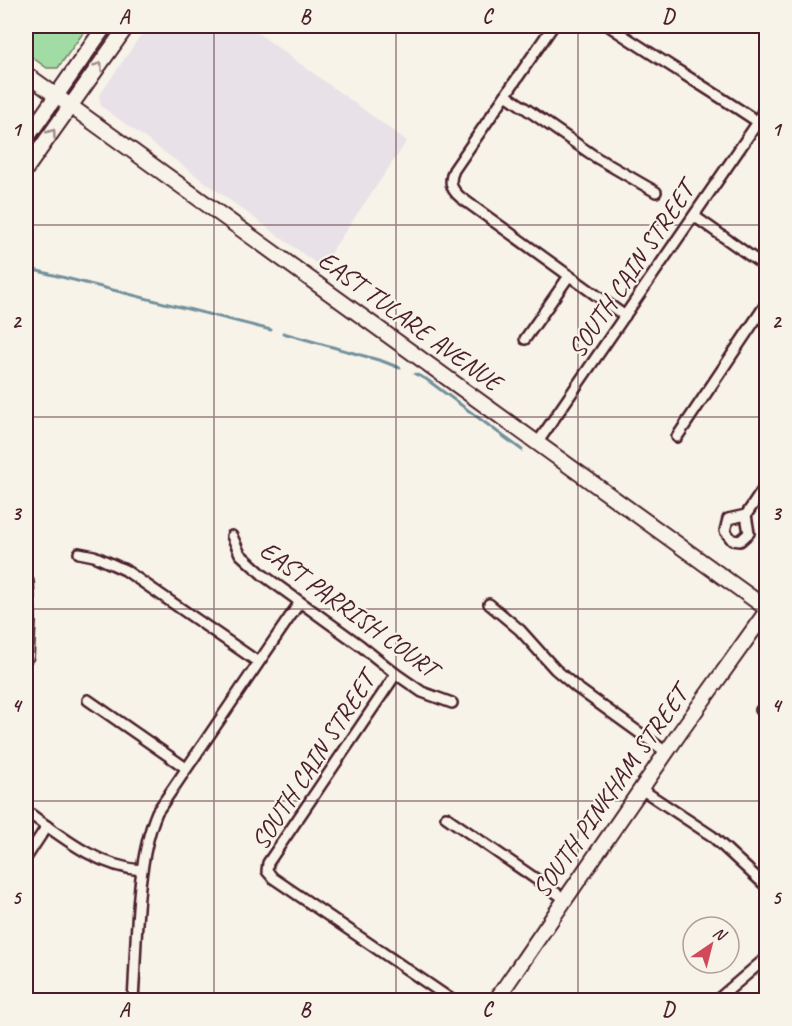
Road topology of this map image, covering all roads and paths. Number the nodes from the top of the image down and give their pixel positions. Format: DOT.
graph roads {
  1 [pos="105,26"];
  2 [pos="127,26"];
  3 [pos="553,26"];
  4 [pos="609,26"];
  5 [pos="26,74"];
  6 [pos="506,95"];
  7 [pos="56,96"];
  8 [pos="766,104"];
  9 [pos="71,107"];
  10 [pos="766,115"];
  11 [pos="758,122"];
  12 [pos="26,138"];
  13 [pos="26,169"];
  14 [pos="656,192"];
  15 [pos="694,216"];
  16 [pos="766,267"];
  17 [pos="569,276"];
  18 [pos="766,304"];
  19 [pos="625,315"];
  20 [pos="525,339"];
  21 [pos="677,437"];
  22 [pos="538,442"];
  23 [pos="766,485"];
  24 [pos="746,515"];
  25 [pos="232,536"];
  26 [pos="80,553"];
  27 [pos="26,582"];
  28 [pos="300,602"];
  29 [pos="489,604"];
  30 [pos="766,610"];
  31 [pos="26,656"];
  32 [pos="258,662"];
  33 [pos="396,674"];
  34 [pos="88,700"];
  35 [pos="453,703"];
  36 [pos="666,752"];
  37 [pos="186,768"];
  38 [pos="641,789"];
  39 [pos="26,811"];
  40 [pos="446,817"];
  41 [pos="47,826"];
  42 [pos="26,858"];
  43 [pos="142,870"];
  44 [pos="766,886"];
  45 [pos="565,899"];
  46 [pos="766,958"];
  47 [pos="133,1000"];
  48 [pos="452,1000"];
  49 [pos="496,1000"];
  50 [pos="717,1000"];
  1 -- 7 [label="street"];
  9 -- 2 [label="street, one-way"];
  3 -- 6 [label="street"];
  4 -- 11 [label="street"];
  5 -- 7 [label="street, EAST TULARE AVENUE"];
  6 -- 14 [label="street"];
  6 -- 17 [label="street"];
  7 -- 9 [label="street, EAST TULARE AVENUE"];
  7 -- 12 [label="street"];
  8 -- 11 [label="street, SOUTH CAIN STREET"];
  13 -- 9 [label="street, one-way"];
  9 -- 22 [label="street, EAST TULARE AVENUE"];
  10 -- 11 [label="street, SOUTH CAIN STREET"];
  11 -- 15 [label="street, SOUTH CAIN STREET"];
  15 -- 16 [label="street"];
  15 -- 19 [label="street, SOUTH CAIN STREET"];
  17 -- 19 [label="street"];
  17 -- 20 [label="street"];
  18 -- 21 [label="street"];
  19 -- 22 [label="street, SOUTH CAIN STREET"];
  22 -- 30 [label="street, EAST TULARE AVENUE"];
  23 -- 24 [label="street"];
  25 -- 28 [label="street, EAST PARRISH COURT"];
  26 -- 32 [label="street"];
  27 -- 31 [label="street"];
  28 -- 32 [label="street"];
  28 -- 33 [label="street, EAST PARRISH COURT"];
  29 -- 36 [label="street"];
  30 -- 36 [label="street, SOUTH PINKHAM STREET"];
  32 -- 37 [label="street"];
  33 -- 35 [label="street, EAST PARRISH COURT"];
  33 -- 48 [label="street, SOUTH CAIN STREET"];
  34 -- 37 [label="street"];
  36 -- 38 [label="street, SOUTH PINKHAM STREET"];
  37 -- 43 [label="street"];
  38 -- 44 [label="street"];
  38 -- 45 [label="street, SOUTH PINKHAM STREET"];
  39 -- 41 [label="street"];
  40 -- 45 [label="street"];
  41 -- 42 [label="street"];
  41 -- 43 [label="street"];
  43 -- 47 [label="street"];
  45 -- 49 [label="street, SOUTH PINKHAM STREET"];
  46 -- 50 [label="street"];
}
